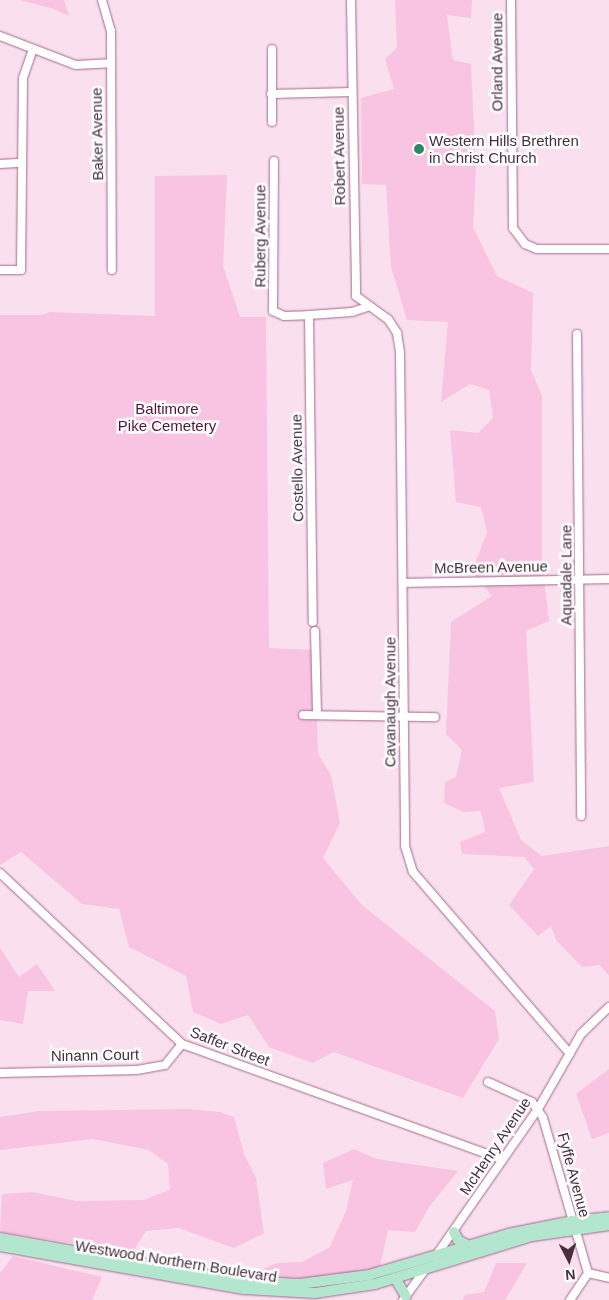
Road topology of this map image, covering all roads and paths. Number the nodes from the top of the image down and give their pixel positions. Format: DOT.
graph roads {
  1 [pos="102,0"];
  2 [pos="352,0"];
  3 [pos="511,0"];
  4 [pos="0,36"];
  5 [pos="33,49"];
  6 [pos="272,49"];
  7 [pos="110,63"];
  8 [pos="352,92"];
  9 [pos="272,94"];
  10 [pos="272,122"];
  11 [pos="274,160"];
  12 [pos="22,163"];
  13 [pos="0,164"];
  14 [pos="609,249"];
  15 [pos="0,270"];
  16 [pos="112,270"];
  17 [pos="367,307"];
  18 [pos="309,314"];
  19 [pos="578,334"];
  20 [pos="579,579"];
  21 [pos="609,579"];
  22 [pos="403,584"];
  23 [pos="313,622"];
  24 [pos="315,631"];
  25 [pos="317,714"];
  26 [pos="303,715"];
  27 [pos="404,716"];
  28 [pos="435,717"];
  29 [pos="581,816"];
  30 [pos="0,873"];
  31 [pos="609,1007"];
  32 [pos="182,1044"];
  33 [pos="570,1054"];
  34 [pos="0,1073"];
  35 [pos="488,1082"];
  36 [pos="538,1109"];
  37 [pos="502,1160"];
  38 [pos="609,1217"];
  39 [pos="573,1224"];
  40 [pos="609,1225"];
  41 [pos="454,1232"];
  42 [pos="0,1238"];
  43 [pos="0,1246"];
  44 [pos="469,1246"];
  45 [pos="435,1256"];
  46 [pos="426,1269"];
  47 [pos="588,1273"];
  48 [pos="395,1278"];
  49 [pos="609,1278"];
  50 [pos="404,1298"];
  51 [pos="570,1300"];
  1 -- 7 [label="street, Baker Avenue"];
  2 -- 8 [label="street, Robert Avenue"];
  3 -- 14 [label="street, Orland Avenue"];
  4 -- 5 [label="street"];
  5 -- 7 [label="street"];
  5 -- 12 [label="street"];
  6 -- 9 [label="street"];
  7 -- 16 [label="street, Baker Avenue"];
  8 -- 9 [label="street"];
  8 -- 17 [label="street, Robert Avenue"];
  9 -- 10 [label="street"];
  11 -- 18 [label="street, Ruberg Avenue"];
  12 -- 13 [label="street"];
  12 -- 15 [label="street"];
  17 -- 18 [label="street"];
  17 -- 22 [label="street, Cavanaugh Avenue"];
  18 -- 23 [label="street, Costello Avenue"];
  19 -- 20 [label="street, Aquadale Lane"];
  20 -- 21 [label="street, McBreen Avenue"];
  20 -- 22 [label="street, McBreen Avenue"];
  20 -- 29 [label="street, Aquadale Lane"];
  22 -- 27 [label="street, Cavanaugh Avenue"];
  24 -- 25 [label="street"];
  25 -- 26 [label="street"];
  25 -- 27 [label="street"];
  27 -- 28 [label="street"];
  27 -- 33 [label="street, Cavanaugh Avenue"];
  30 -- 32 [label="street, Saffer Street"];
  31 -- 33 [label="street, McHenry Avenue"];
  32 -- 34 [label="street, Ninann Court"];
  32 -- 37 [label="street, Saffer Street"];
  33 -- 36 [label="street, McHenry Avenue"];
  35 -- 36 [label="street"];
  36 -- 37 [label="street, McHenry Avenue"];
  36 -- 39 [label="street, Fyffe Avenue"];
  37 -- 41 [label="street, McHenry Avenue"];
  38 -- 39 [label="main road, Westwood Northern Boulevard"];
  39 -- 40 [label="main road, Westwood Northern Boulevard"];
  39 -- 44 [label="main road, Westwood Northern Boulevard"];
  39 -- 46 [label="main road, Westwood Northern Boulevard"];
  39 -- 47 [label="street, Fyffe Avenue"];
  41 -- 44 [label="main road"];
  41 -- 45 [label="street, McHenry Avenue"];
  42 -- 45 [label="main road, Westwood Northern Boulevard"];
  43 -- 48 [label="main road, Westwood Northern Boulevard"];
  44 -- 45 [label="main road, Westwood Northern Boulevard"];
  45 -- 46 [label="street, McHenry Avenue"];
  46 -- 48 [label="main road, Westwood Northern Boulevard"];
  46 -- 50 [label="street, McHenry Avenue"];
  47 -- 49 [label="street"];
  47 -- 51 [label="street"];
  48 -- 50 [label="main road"];
}
